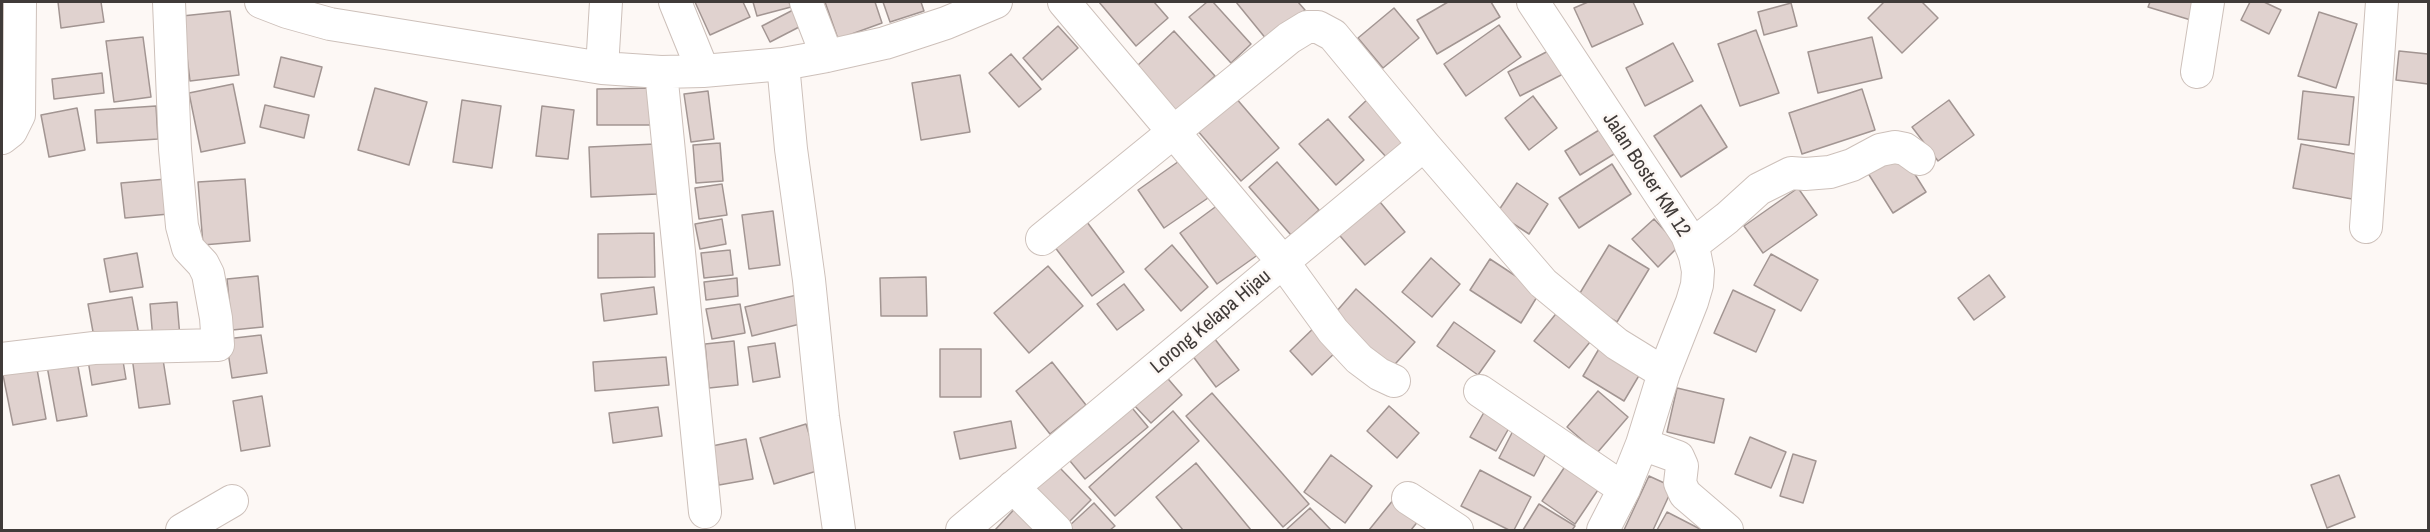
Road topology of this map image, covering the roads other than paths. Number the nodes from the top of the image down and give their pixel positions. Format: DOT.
graph roads {
  1 [pos="20,2"];
  2 [pos="169,2"];
  3 [pos="261,2"];
  4 [pos="606,2"];
  5 [pos="675,2"];
  6 [pos="806,2"];
  7 [pos="996,2"];
  8 [pos="1064,2"];
  9 [pos="1533,2"];
  10 [pos="2208,2"];
  11 [pos="2382,2"];
  12 [pos="942,12"];
  13 [pos="827,56"];
  14 [pos="783,64"];
  15 [pos="602,68"];
  16 [pos="703,71"];
  17 [pos="661,72"];
  18 [pos="2198,72"];
  19 [pos="1173,132"];
  20 [pos="2,138"];
  21 [pos="1424,145"];
  22 [pos="1919,159"];
  23 [pos="2366,227"];
  24 [pos="1042,239"];
  25 [pos="1691,246"];
  26 [pos="1283,262"];
  27 [pos="2,359"];
  28 [pos="1664,373"];
  29 [pos="1394,381"];
  30 [pos="1480,391"];
  31 [pos="1642,444"];
  32 [pos="1013,487"];
  33 [pos="1624,489"];
  34 [pos="1407,498"];
  35 [pos="232,501"];
  36 [pos="705,512"];
  37 [pos="182,531"];
  38 [pos="839,531"];
  39 [pos="962,531"];
  40 [pos="1056,531"];
  41 [pos="1457,531"];
  42 [pos="1603,531"];
  43 [pos="1727,531"];
  1 -- 20 [label="street"];
  2 -- 27 [label="street"];
  3 -- 15 [label="street"];
  4 -- 15 [label="street"];
  5 -- 16 [label="street"];
  6 -- 13 [label="street"];
  7 -- 12 [label="street"];
  8 -- 19 [label="street, Lorong Kelapa Hijau"];
  9 -- 25 [label="street, Jalan Boster KM 12"];
  10 -- 18 [label="street"];
  11 -- 23 [label="street"];
  12 -- 13 [label="street"];
  13 -- 14 [label="street"];
  14 -- 16 [label="street"];
  14 -- 38 [label="street"];
  15 -- 17 [label="street"];
  16 -- 17 [label="street"];
  17 -- 36 [label="street"];
  19 -- 21 [label="street"];
  19 -- 24 [label="street"];
  19 -- 26 [label="street, Lorong Kelapa Hijau"];
  21 -- 26 [label="street"];
  21 -- 28 [label="street"];
  22 -- 25 [label="street"];
  25 -- 28 [label="street, Jalan Boster KM 12"];
  26 -- 29 [label="street"];
  26 -- 32 [label="street, Lorong Kelapa Hijau"];
  28 -- 31 [label="street, Jalan Boster KM 12"];
  30 -- 33 [label="street"];
  31 -- 33 [label="street, Jalan Boster KM 12"];
  31 -- 43 [label="street"];
  32 -- 39 [label="street, Lorong Kelapa Hijau"];
  32 -- 40 [label="street"];
  33 -- 42 [label="street, Jalan Boster KM 12"];
  34 -- 41 [label="street"];
  35 -- 37 [label="street"];
}
